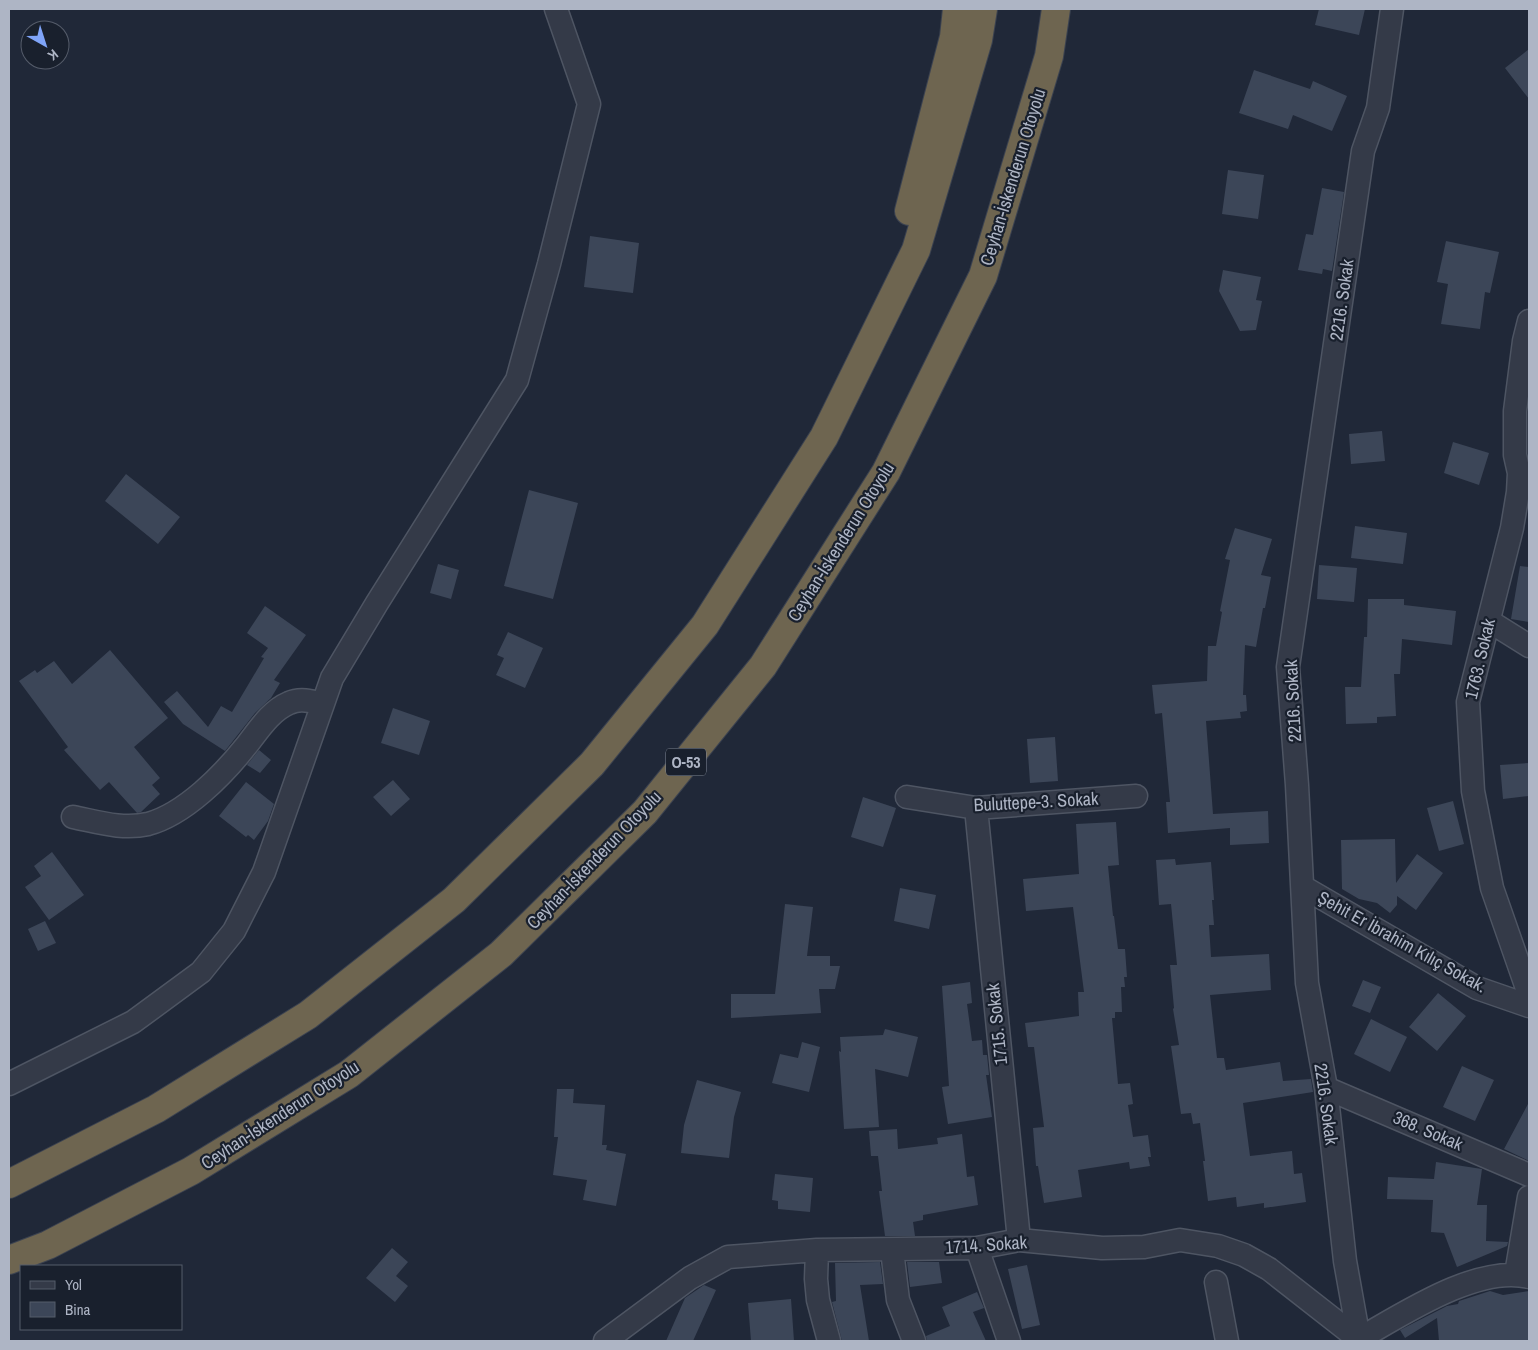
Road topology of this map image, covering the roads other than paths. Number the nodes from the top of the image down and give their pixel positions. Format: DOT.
graph roads {
  1 [pos="556,9"];
  2 [pos="957,9"];
  3 [pos="983,9"];
  4 [pos="1056,9"];
  5 [pos="1070,9"];
  6 [pos="1392,9"];
  7 [pos="983,276"];
  8 [pos="1529,321"];
  9 [pos="824,437"];
  10 [pos="1489,621"];
  11 [pos="1529,646"];
  12 [pos="322,704"];
  13 [pos="1136,796"];
  14 [pos="907,797"];
  15 [pos="976,808"];
  16 [pos="73,817"];
  17 [pos="1303,887"];
  18 [pos="1529,994"];
  19 [pos="1529,1006"];
  20 [pos="9,1084"];
  21 [pos="1326,1088"];
  22 [pos="1529,1175"];
  23 [pos="9,1184"];
  24 [pos="1529,1197"];
  25 [pos="1018,1240"];
  26 [pos="977,1248"];
  27 [pos="817,1250"];
  28 [pos="892,1250"];
  29 [pos="9,1260"];
  30 [pos="1523,1275"];
  31 [pos="1216,1282"];
  32 [pos="1360,1340"];
  33 [pos="605,1341"];
  34 [pos="829,1341"];
  35 [pos="914,1341"];
  36 [pos="1009,1341"];
  37 [pos="1227,1341"];
  1 -- 12 [label="street"];
  2 -- 9 [label="highway"];
  3 -- 9 [label="highway"];
  4 -- 7 [label="highway, Ceyhan-İskenderun Otoyolu / O-53"];
  5 -- 7 [label="highway"];
  6 -- 17 [label="street, 2216. Sokak"];
  7 -- 29 [label="highway, Ceyhan-İskenderun Otoyolu / O-53"];
  8 -- 10 [label="street, 1763. Sokak"];
  9 -- 23 [label="highway"];
  10 -- 11 [label="street"];
  10 -- 18 [label="street, 1763. Sokak"];
  12 -- 16 [label="street"];
  12 -- 20 [label="street"];
  13 -- 15 [label="street, Buluttepe-3. Sokak"];
  14 -- 15 [label="street, Buluttepe-3. Sokak"];
  15 -- 25 [label="street, 1715. Sokak"];
  17 -- 19 [label="street, Şehit Er İbrahim Kılıç Sokak."];
  17 -- 21 [label="street, 2216. Sokak"];
  21 -- 22 [label="street, 368. Sokak"];
  21 -- 32 [label="street, 2216. Sokak"];
  24 -- 30 [label="street"];
  25 -- 26 [label="street, 1714. Sokak"];
  25 -- 32 [label="street, 1714. Sokak"];
  26 -- 28 [label="street, 1714. Sokak"];
  26 -- 36 [label="street"];
  27 -- 28 [label="street, 1714. Sokak"];
  27 -- 33 [label="street, 1714. Sokak"];
  27 -- 34 [label="street"];
  28 -- 35 [label="street"];
  30 -- 32 [label="street"];
  31 -- 37 [label="street"];
}
